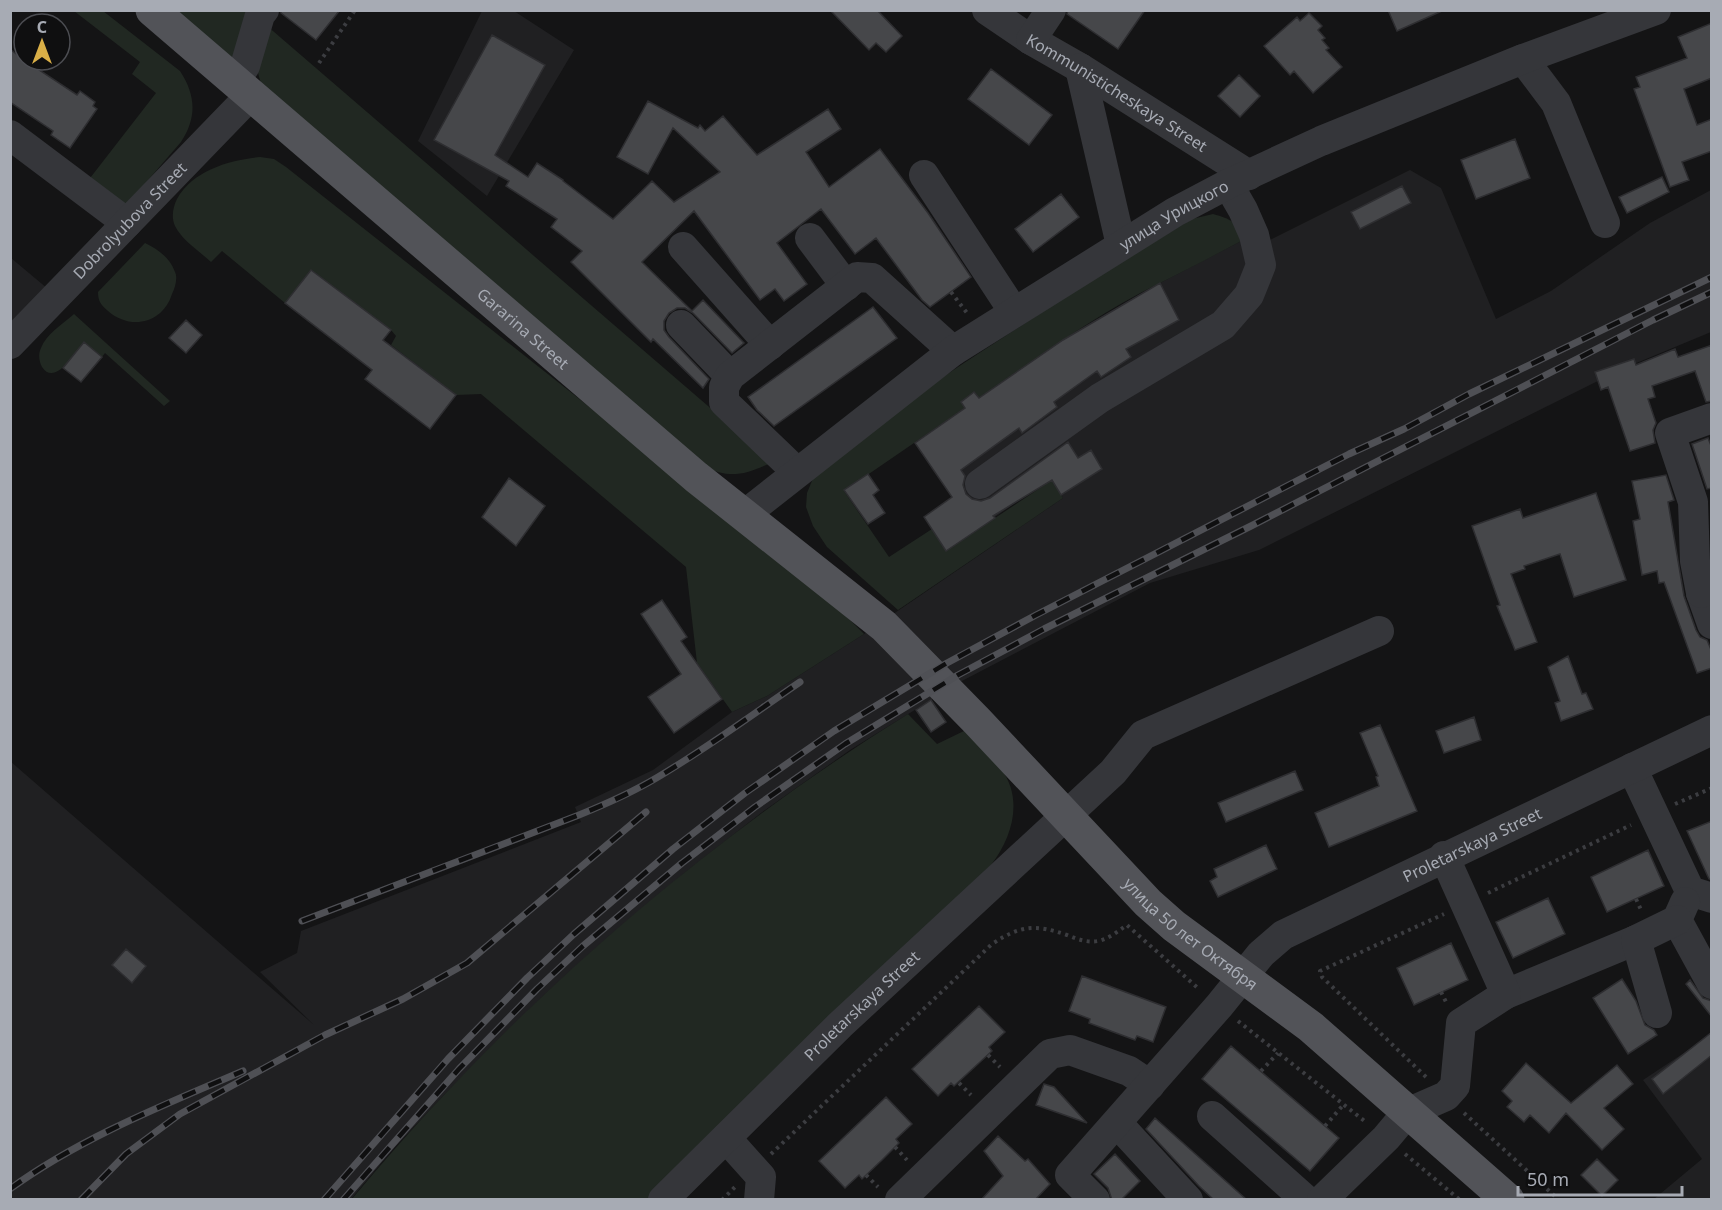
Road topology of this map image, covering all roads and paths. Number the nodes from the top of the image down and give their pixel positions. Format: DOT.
graph roads {
  1 [pos="152,10"];
  2 [pos="264,10"];
  3 [pos="355,10"];
  4 [pos="987,10"];
  5 [pos="1051,10"];
  6 [pos="1656,10"];
  7 [pos="1030,40"];
  8 [pos="1523,59"];
  9 [pos="319,63"];
  10 [pos="1080,68"];
  11 [pos="242,89"];
  12 [pos="10,135"];
  13 [pos="924,175"];
  14 [pos="1238,179"];
  15 [pos="1605,223"];
  16 [pos="127,224"];
  17 [pos="810,238"];
  18 [pos="1122,245"];
  19 [pos="683,248"];
  20 [pos="846,286"];
  21 [pos="1014,312"];
  22 [pos="681,325"];
  23 [pos="10,344"];
  24 [pos="770,345"];
  25 [pos="953,351"];
  26 [pos="730,376"];
  27 [pos="1712,417"];
  28 [pos="797,472"];
  29 [pos="980,484"];
  30 [pos="744,515"];
  31 [pos="1706,591"];
  32 [pos="1712,624"];
  33 [pos="1378,631"];
  34 [pos="899,642"];
  35 [pos="1712,730"];
  36 [pos="1632,768"];
  37 [pos="1065,817"];
  38 [pos="1444,856"];
  39 [pos="1701,895"];
  40 [pos="1677,920"];
  41 [pos="1636,940"];
  42 [pos="1244,977"];
  43 [pos="1712,984"];
  44 [pos="1506,994"];
  45 [pos="1219,1006"];
  46 [pos="1657,1013"];
  47 [pos="1278,1053"];
  48 [pos="1261,1071"];
  49 [pos="1150,1085"];
  50 [pos="1344,1104"];
  51 [pos="1407,1113"];
  52 [pos="1212,1116"];
  53 [pos="1117,1123"];
  54 [pos="1325,1126"];
  55 [pos="726,1138"];
  56 [pos="1386,1138"];
  57 [pos="754,1170"];
  58 [pos="1495,1195"];
  59 [pos="674,1196"];
  60 [pos="1087,1197"];
  61 [pos="722,1200"];
  62 [pos="759,1200"];
  63 [pos="900,1200"];
  64 [pos="1188,1200"];
  65 [pos="1306,1200"];
  66 [pos="1322,1200"];
  67 [pos="1460,1200"];
  1 -- 11 [label="main road, Gararina Street"];
  2 -- 11 [label="street, Dobrolyubova Street"];
  3 -- 9 [label="path"];
  4 -- 7 [label="street, Kommunisticheskaya Street"];
  5 -- 7 [label="street"];
  6 -- 8 [label="street, улица Урицкого"];
  7 -- 10 [label="street, Kommunisticheskaya Street"];
  8 -- 14 [label="street, улица Урицкого"];
  8 -- 15 [label="street"];
  10 -- 14 [label="street, Kommunisticheskaya Street"];
  10 -- 18 [label="street"];
  11 -- 16 [label="street, Dobrolyubova Street"];
  11 -- 30 [label="main road, Gararina Street"];
  12 -- 16 [label="street"];
  13 -- 21 [label="street"];
  14 -- 18 [label="street, улица Урицкого"];
  14 -- 29 [label="street"];
  16 -- 23 [label="street, Dobrolyubova Street"];
  17 -- 20 [label="street"];
  18 -- 21 [label="street, улица Урицкого"];
  19 -- 24 [label="street"];
  20 -- 24 [label="street"];
  20 -- 25 [label="street"];
  21 -- 25 [label="street, улица Урицкого"];
  22 -- 26 [label="street"];
  24 -- 26 [label="street"];
  25 -- 28 [label="street, улица Урицкого"];
  26 -- 28 [label="street"];
  27 -- 31 [label="street"];
  28 -- 30 [label="street, улица Урицкого"];
  30 -- 34 [label="main road, Gararina Street"];
  31 -- 32 [label="street"];
  33 -- 37 [label="street, Proletarskaya Street"];
  34 -- 37 [label="main road, улица 50 лет Октября"];
  35 -- 36 [label="street, Proletarskaya Street"];
  36 -- 38 [label="street, Proletarskaya Street"];
  36 -- 39 [label="street"];
  37 -- 42 [label="main road, улица 50 лет Октября"];
  37 -- 55 [label="street, Proletarskaya Street"];
  38 -- 42 [label="street, Proletarskaya Street"];
  38 -- 44 [label="street"];
  39 -- 40 [label="street"];
  40 -- 41 [label="street"];
  40 -- 43 [label="street"];
  41 -- 44 [label="street"];
  41 -- 46 [label="street"];
  42 -- 45 [label="street, Proletarskaya Street"];
  42 -- 51 [label="main road, улица 50 лет Октября"];
  44 -- 51 [label="street"];
  45 -- 47 [label="path"];
  45 -- 49 [label="street, Proletarskaya Street"];
  45 -- 57 [label="path"];
  47 -- 48 [label="path"];
  47 -- 50 [label="path"];
  49 -- 53 [label="street, Proletarskaya Street"];
  49 -- 63 [label="street"];
  50 -- 54 [label="path"];
  50 -- 56 [label="path"];
  51 -- 56 [label="street"];
  51 -- 58 [label="main road, улица 50 лет Октября"];
  52 -- 65 [label="street"];
  53 -- 60 [label="street, Proletarskaya Street"];
  53 -- 64 [label="street"];
  55 -- 57 [label="street"];
  55 -- 59 [label="street, Proletarskaya Street"];
  56 -- 66 [label="street"];
  56 -- 67 [label="path"];
  57 -- 61 [label="path"];
  57 -- 62 [label="street"];
}
